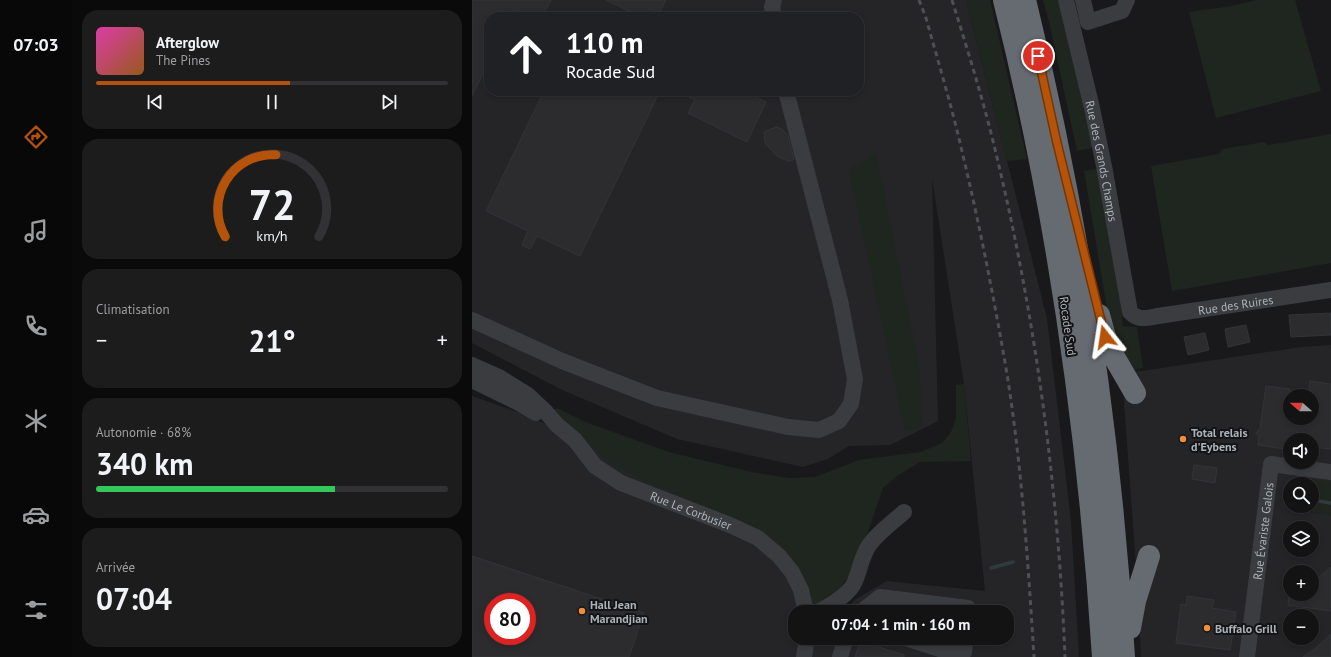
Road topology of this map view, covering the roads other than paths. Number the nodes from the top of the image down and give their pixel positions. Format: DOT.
graph roads {
  1 [pos="774,0"];
  2 [pos="1004,0"];
  3 [pos="1025,0"];
  4 [pos="1066,0"];
  5 [pos="1083,0"];
  6 [pos="1127,0"];
  7 [pos="773,12"];
  8 [pos="787,96"];
  9 [pos="1057,143"];
  10 [pos="1331,290"];
  11 [pos="1140,318"];
  12 [pos="472,320"];
  13 [pos="472,365"];
  14 [pos="472,380"];
  15 [pos="1135,393"];
  16 [pos="557,425"];
  17 [pos="1331,472"];
  18 [pos="904,512"];
  19 [pos="1149,556"];
  20 [pos="804,605"];
  21 [pos="830,605"];
  22 [pos="870,605"];
  23 [pos="944,605"];
  24 [pos="806,645"];
  25 [pos="844,645"];
  26 [pos="928,645"];
  27 [pos="965,645"];
  28 [pos="804,657"];
  29 [pos="840,657"];
  30 [pos="1103,657"];
  31 [pos="1125,657"];
  32 [pos="1247,657"];
  1 -- 7 [label="street"];
  2 -- 30 [label="highway, Rocade Sud"];
  3 -- 9 [label="highway, Rocade Sud"];
  4 -- 11 [label="street, Rue des Grands Champs"];
  5 -- 6 [label="street"];
  8 -- 12 [label="street"];
  9 -- 15 [label="highway"];
  9 -- 31 [label="highway, Rocade Sud"];
  10 -- 11 [label="street, Rue des Ruires"];
  13 -- 16 [label="street"];
  14 -- 16 [label="street"];
  16 -- 20 [label="street, Rue Le Corbusier"];
  17 -- 32 [label="street, Rue Évariste Galois"];
  18 -- 21 [label="street"];
  19 -- 31 [label="highway"];
  22 -- 23 [label="street"];
  24 -- 28 [label="street"];
  25 -- 29 [label="street"];
  26 -- 27 [label="street"];
}
